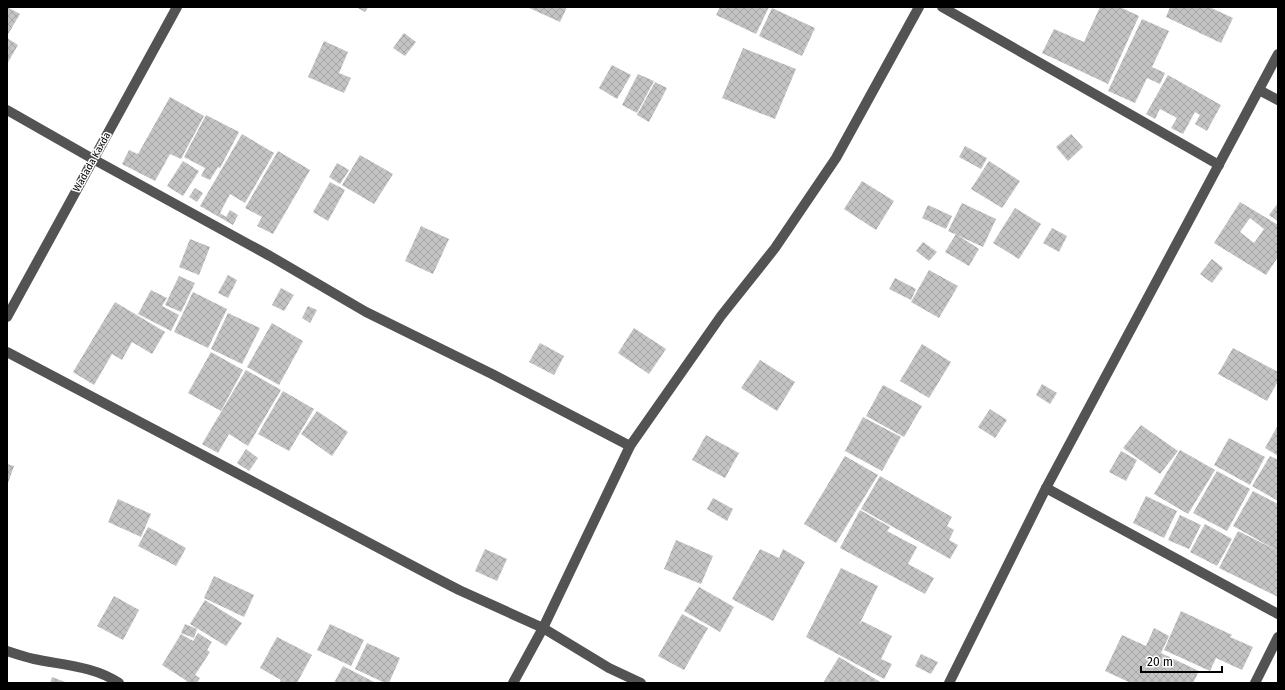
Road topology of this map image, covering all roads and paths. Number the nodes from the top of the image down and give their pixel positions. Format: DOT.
graph roads {
  1 [pos="177,7"];
  2 [pos="919,7"];
  3 [pos="942,7"];
  4 [pos="1278,54"];
  5 [pos="1258,90"];
  6 [pos="1278,100"];
  7 [pos="7,110"];
  8 [pos="93,160"];
  9 [pos="1219,165"];
  10 [pos="7,317"];
  11 [pos="7,352"];
  12 [pos="630,446"];
  13 [pos="1046,488"];
  14 [pos="1278,614"];
  15 [pos="544,628"];
  16 [pos="1278,637"];
  17 [pos="7,651"];
  18 [pos="119,683"];
  19 [pos="513,683"];
  20 [pos="641,683"];
  21 [pos="949,683"];
  22 [pos="1255,683"];
  1 -- 8 [label="street, Wadada Kaxda"];
  2 -- 12 [label="street"];
  3 -- 9 [label="street"];
  4 -- 5 [label="street"];
  5 -- 6 [label="street"];
  5 -- 9 [label="street"];
  7 -- 8 [label="street"];
  8 -- 10 [label="street, Wadada Kaxda"];
  8 -- 12 [label="street"];
  9 -- 13 [label="street"];
  11 -- 15 [label="street"];
  12 -- 15 [label="street"];
  13 -- 14 [label="street"];
  13 -- 21 [label="street"];
  15 -- 19 [label="street"];
  15 -- 20 [label="street"];
  16 -- 22 [label="street"];
  17 -- 18 [label="street"];
}
